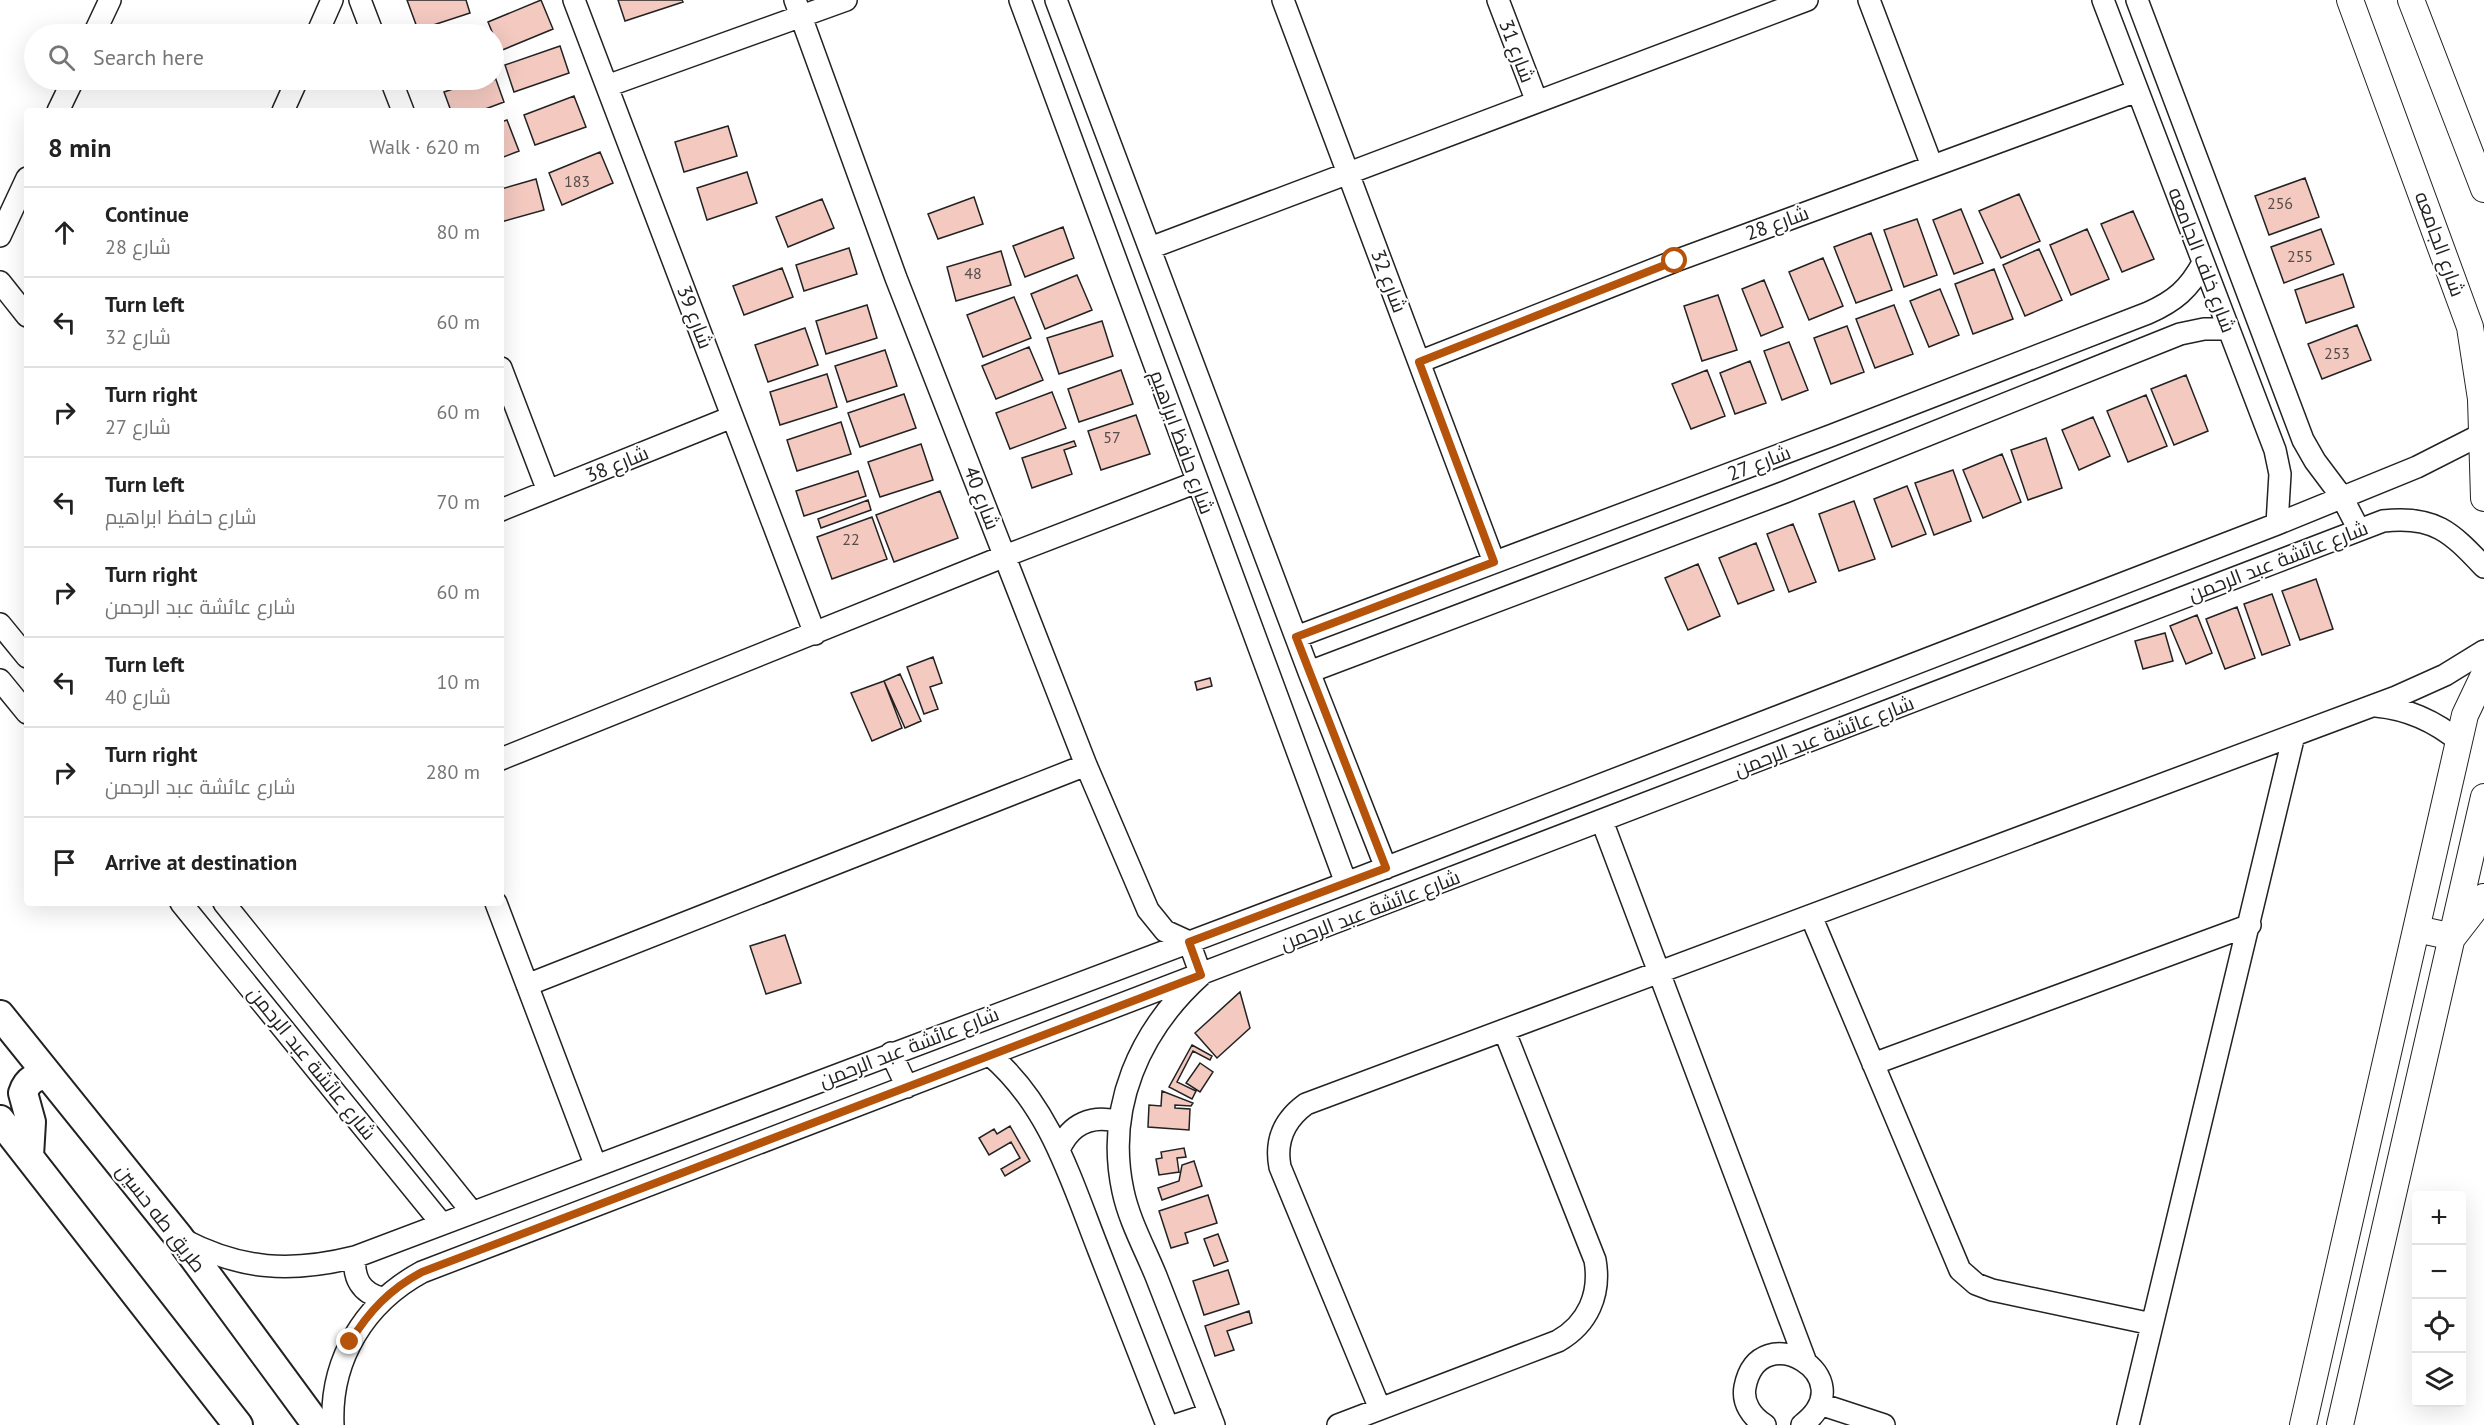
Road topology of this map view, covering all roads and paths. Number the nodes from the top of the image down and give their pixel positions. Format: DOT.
graph roads {
  1 [pos="110,0"];
  2 [pos="332,0"];
  3 [pos="360,0"];
  4 [pos="574,0"];
  5 [pos="846,0"];
  6 [pos="1020,0"];
  7 [pos="1056,0"];
  8 [pos="1283,0"];
  9 [pos="1498,0"];
  10 [pos="1807,0"];
  11 [pos="1869,0"];
  12 [pos="2103,0"];
  13 [pos="2137,0"];
  14 [pos="2350,0"];
  15 [pos="2411,0"];
  16 [pos="798,8"];
  17 [pos="99,24"];
  18 [pos="321,24"];
  19 [pos="369,24"];
  20 [pos="607,86"];
  21 [pos="68,90"];
  22 [pos="292,90"];
  23 [pos="395,90"];
  24 [pos="2137,91"];
  25 [pos="1537,102"];
  26 [pos="59,108"];
  27 [pos="284,108"];
  28 [pos="402,108"];
  29 [pos="1932,166"];
  30 [pos="1348,173"];
  31 [pos="24,184"];
  32 [pos="2484,189"];
  33 [pos="0,236"];
  34 [pos="1150,248"];
  35 [pos="2203,263"];
  36 [pos="0,282"];
  37 [pos="24,312"];
  38 [pos="2228,329"];
  39 [pos="1419,362"];
  40 [pos="2480,362"];
  41 [pos="504,376"];
  42 [pos="732,417"];
  43 [pos="2482,434"];
  44 [pos="1197,482"];
  45 [pos="548,491"];
  46 [pos="2342,496"];
  47 [pos="2484,498"];
  48 [pos="504,509"];
  49 [pos="2277,524"];
  50 [pos="2359,530"];
  51 [pos="1005,556"];
  52 [pos="1494,562"];
  53 [pos="2484,567"];
  54 [pos="0,624"];
  55 [pos="814,634"];
  56 [pos="1296,637"];
  57 [pos="2484,651"];
  58 [pos="24,653"];
  59 [pos="1309,672"];
  60 [pos="2484,675"];
  61 [pos="0,680"];
  62 [pos="2370,706"];
  63 [pos="24,709"];
  64 [pos="2294,735"];
  65 [pos="1727,736"];
  66 [pos="2460,742"];
  67 [pos="504,758"];
  68 [pos="1086,765"];
  69 [pos="1740,769"];
  70 [pos="2484,797"];
  71 [pos="1602,821"];
  72 [pos="1386,868"];
  73 [pos="1346,883"];
  74 [pos="2484,897"];
  75 [pos="183,906"];
  76 [pos="226,906"];
  77 [pos="497,906"];
  78 [pos="1810,916"];
  79 [pos="2250,925"];
  80 [pos="2417,929"];
  81 [pos="2452,937"];
  82 [pos="1189,942"];
  83 [pos="1659,972"];
  84 [pos="1201,975"];
  85 [pos="527,984"];
  86 [pos="0,1015"];
  87 [pos="1504,1030"];
  88 [pos="891,1053"];
  89 [pos="990,1055"];
  90 [pos="1873,1064"];
  91 [pos="49,1076"];
  92 [pos="907,1087"];
  93 [pos="0,1120"];
  94 [pos="1120,1122"];
  95 [pos="1059,1150"];
  96 [pos="29,1156"];
  97 [pos="595,1164"];
  98 [pos="472,1212"];
  99 [pos="442,1224"];
  100 [pos="178,1236"];
  101 [pos="355,1257"];
  102 [pos="382,1298"];
  103 [pos="2152,1324"];
  104 [pos="2320,1348"];
  105 [pos="2356,1356"];
  106 [pos="1805,1360"];
  107 [pos="1820,1404"];
  108 [pos="1380,1409"];
  109 [pos="1212,1420"];
  110 [pos="1757,1423"];
  111 [pos="238,1425"];
  112 [pos="317,1425"];
  113 [pos="333,1425"];
  114 [pos="1167,1425"];
  115 [pos="1176,1425"];
  116 [pos="1338,1425"];
  117 [pos="1802,1425"];
  118 [pos="1884,1425"];
  119 [pos="2128,1425"];
  120 [pos="2303,1425"];
  121 [pos="2340,1425"];
  1 -- 17 [label="street"];
  2 -- 18 [label="street"];
  3 -- 19 [label="street"];
  4 -- 20 [label="street, شارع 39"];
  5 -- 16 [label="street"];
  6 -- 44 [label="street, شارع حافظ ابراهيم"];
  7 -- 34 [label="street, شارع حافظ ابراهيم"];
  8 -- 30 [label="street, شارع 32"];
  9 -- 25 [label="street, شارع 31"];
  10 -- 25 [label="street"];
  11 -- 29 [label="street"];
  12 -- 24 [label="street, شارع خلف الجامعه"];
  13 -- 46 [label="street, شارع خلف الجامعه"];
  14 -- 40 [label="street, شارع الجامعه"];
  15 -- 32 [label="street"];
  16 -- 20 [label="street"];
  16 -- 51 [label="street, شارع 40"];
  20 -- 42 [label="street, شارع 39"];
  21 -- 26 [label="street"];
  22 -- 27 [label="street"];
  23 -- 28 [label="street"];
  24 -- 29 [label="street, شارع 28"];
  24 -- 35 [label="street, شارع خلف الجامعه"];
  25 -- 30 [label="street"];
  29 -- 39 [label="street, شارع 28"];
  30 -- 34 [label="street"];
  30 -- 39 [label="street, شارع 32"];
  31 -- 33 [label="street"];
  34 -- 56 [label="street, شارع حافظ ابراهيم"];
  35 -- 38 [label="street, شارع خلف الجامعه"];
  35 -- 52 [label="street, شارع 27"];
  36 -- 37 [label="street"];
  38 -- 49 [label="street, شارع خلف الجامعه"];
  38 -- 59 [label="street, شارع 27"];
  39 -- 52 [label="street, شارع 32"];
  40 -- 43 [label="street, شارع الجامعه"];
  41 -- 45 [label="street"];
  42 -- 45 [label="street, شارع 38"];
  42 -- 55 [label="street, شارع 39"];
  43 -- 46 [label="street, شارع عائشة عبد الرحمن"];
  43 -- 47 [label="street, شارع الجامعه"];
  44 -- 51 [label="street"];
  44 -- 73 [label="street, شارع حافظ ابراهيم"];
  45 -- 48 [label="street, شارع 38"];
  46 -- 49 [label="street, شارع عائشة عبد الرحمن"];
  46 -- 50 [label="street, شارع خلف الجامعه"];
  49 -- 65 [label="street, شارع عائشة عبد الرحمن"];
  50 -- 53 [label="street, شارع عائشة عبد الرحمن"];
  50 -- 69 [label="street, شارع عائشة عبد الرحمن"];
  51 -- 55 [label="street"];
  51 -- 68 [label="street, شارع 40"];
  52 -- 56 [label="street, شارع 27"];
  54 -- 58 [label="street"];
  55 -- 67 [label="street"];
  56 -- 59 [label="street, شارع حافظ ابراهيم"];
  57 -- 62 [label="street"];
  59 -- 72 [label="street, شارع حافظ ابراهيم"];
  60 -- 66 [label="street"];
  61 -- 63 [label="street"];
  62 -- 64 [label="street"];
  62 -- 66 [label="street"];
  64 -- 78 [label="street"];
  64 -- 79 [label="street"];
  65 -- 69 [label="street"];
  65 -- 72 [label="street, شارع عائشة عبد الرحمن"];
  66 -- 80 [label="street"];
  68 -- 82 [label="street, شارع 40"];
  68 -- 85 [label="street"];
  69 -- 71 [label="street, شارع عائشة عبد الرحمن"];
  70 -- 81 [label="street"];
  71 -- 83 [label="street"];
  71 -- 84 [label="street, شارع عائشة عبد الرحمن"];
  72 -- 73 [label="street, شارع عائشة عبد الرحمن"];
  73 -- 82 [label="street, شارع عائشة عبد الرحمن"];
  74 -- 81 [label="street"];
  75 -- 99 [label="street, شارع عائشة عبد الرحمن"];
  76 -- 98 [label="street, شارع عائشة عبد الرحمن"];
  77 -- 85 [label="street"];
  78 -- 83 [label="street"];
  78 -- 90 [label="street"];
  79 -- 90 [label="street"];
  79 -- 103 [label="street"];
  80 -- 81 [label="street"];
  80 -- 104 [label="street"];
  81 -- 105 [label="street"];
  82 -- 84 [label="street"];
  82 -- 88 [label="street, شارع عائشة عبد الرحمن"];
  83 -- 87 [label="street"];
  83 -- 106 [label="street"];
  84 -- 89 [label="street, شارع عائشة عبد الرحمن"];
  84 -- 94 [label="street"];
  85 -- 97 [label="street"];
  86 -- 91 [label="main road, طريق طه حسين"];
  87 -- 108 [label="street"];
  87 -- 108 [label="street"];
  88 -- 92 [label="street"];
  88 -- 97 [label="street, شارع عائشة عبد الرحمن"];
  89 -- 92 [label="street, شارع عائشة عبد الرحمن"];
  89 -- 95 [label="street"];
  90 -- 103 [label="street"];
  91 -- 96 [label="main road"];
  91 -- 100 [label="main road, طريق طه حسين"];
  92 -- 102 [label="street, شارع عائشة عبد الرحمن"];
  93 -- 96 [label="main road"];
  94 -- 95 [label="street"];
  94 -- 109 [label="street"];
  95 -- 114 [label="street"];
  96 -- 111 [label="main road"];
  97 -- 98 [label="street, شارع عائشة عبد الرحمن"];
  98 -- 99 [label="street, شارع عائشة عبد الرحمن"];
  99 -- 101 [label="street, شارع عائشة عبد الرحمن"];
  100 -- 101 [label="street, شارع عائشة عبد الرحمن"];
  100 -- 112 [label="main road, طريق طه حسين"];
  101 -- 102 [label="street"];
  102 -- 113 [label="street, شارع عائشة عبد الرحمن"];
  103 -- 119 [label="street"];
  104 -- 105 [label="street"];
  104 -- 120 [label="street"];
  105 -- 121 [label="street"];
  106 -- 107 [label="street"];
  106 -- 110 [label="street"];
  107 -- 117 [label="street"];
  107 -- 118 [label="street"];
  108 -- 116 [label="street"];
  109 -- 115 [label="street"];
}
